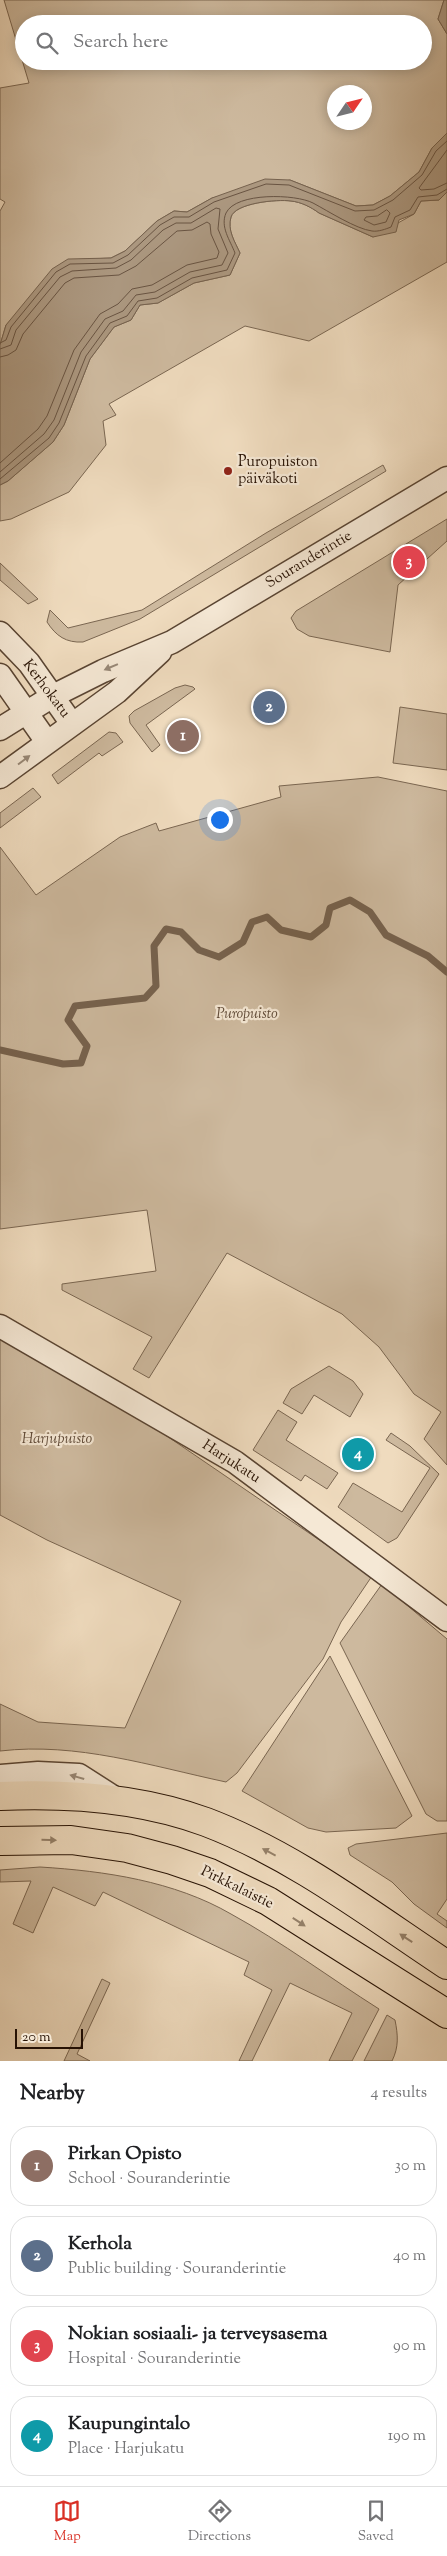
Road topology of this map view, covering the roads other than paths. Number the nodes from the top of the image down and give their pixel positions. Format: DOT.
graph roads {
  1 [pos="447,478"];
  2 [pos="0,633"];
  3 [pos="172,642"];
  4 [pos="0,675"];
  5 [pos="53,696"];
  6 [pos="26,712"];
  7 [pos="72,724"];
  8 [pos="0,729"];
  9 [pos="48,742"];
  10 [pos="0,777"];
  11 [pos="0,1326"];
  12 [pos="447,1620"];
  13 [pos="0,1776"];
  14 [pos="0,1796"];
  15 [pos="119,1801"];
  16 [pos="0,1841"];
  17 [pos="447,1965"];
  18 [pos="447,2014"];
  1 -- 3 [label="street, Souranderintie"];
  2 -- 5 [label="street, Kerhokatu"];
  3 -- 5 [label="street, Souranderintie, one-way"];
  3 -- 7 [label="street, Souranderintie"];
  4 -- 6 [label="street, Kerhokatu"];
  5 -- 6 [label="street, Souranderintie"];
  5 -- 7 [label="street, Kerhokatu"];
  6 -- 8 [label="street, Souranderintie"];
  6 -- 9 [label="street, Kerhokatu"];
  7 -- 9 [label="street, Souranderintie"];
  10 -- 9 [label="street, Souranderintie, one-way"];
  11 -- 12 [label="street, Harjukatu"];
  15 -- 13 [label="street, one-way"];
  14 -- 15 [label="main road"];
  17 -- 15 [label="main road, one-way"];
  16 -- 18 [label="main road, Pirkkalaistie, one-way"];
}
